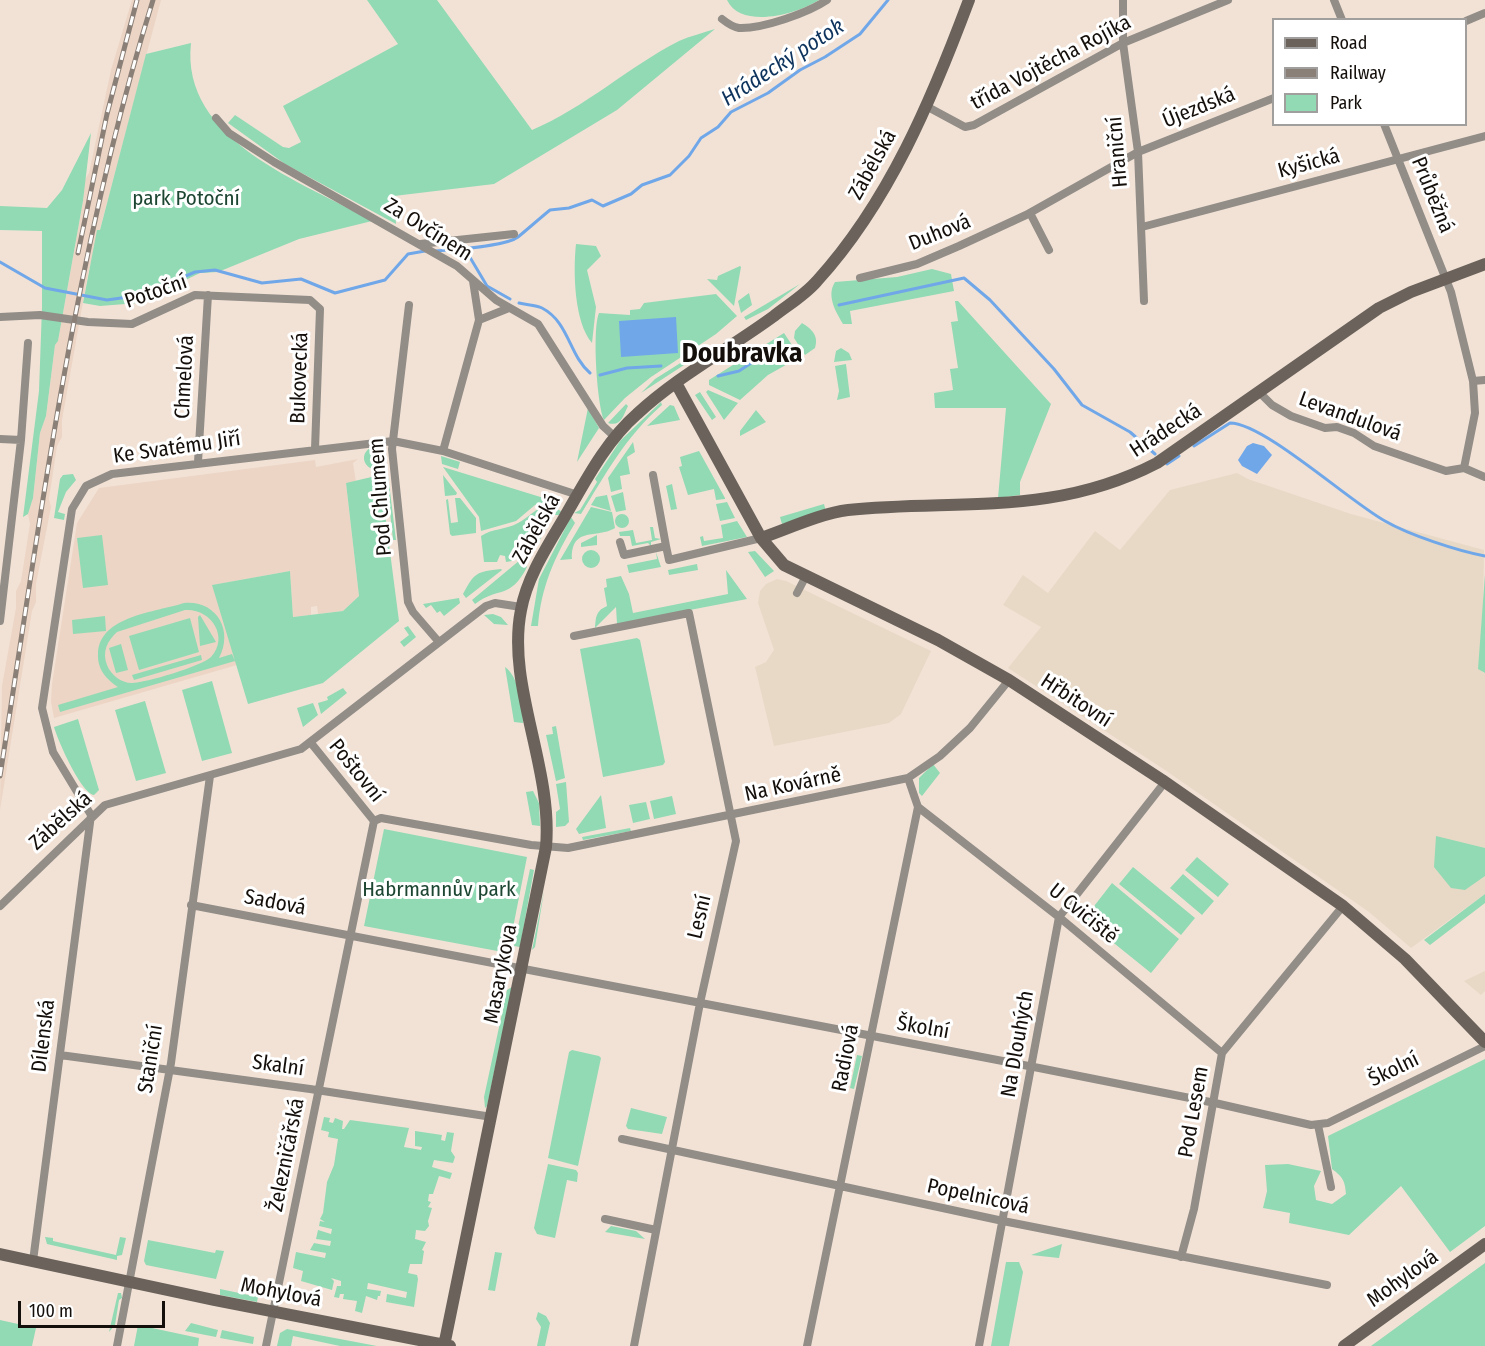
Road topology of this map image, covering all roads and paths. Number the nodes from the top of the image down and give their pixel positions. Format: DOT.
graph roads {
  1 [pos="827,0"];
  2 [pos="969,0"];
  3 [pos="1123,0"];
  4 [pos="1228,0"];
  5 [pos="1334,0"];
  6 [pos="1485,13"];
  7 [pos="1341,18"];
  8 [pos="722,19"];
  9 [pos="1467,21"];
  10 [pos="1123,42"];
  11 [pos="1272,99"];
  12 [pos="926,106"];
  13 [pos="216,117"];
  14 [pos="1385,126"];
  15 [pos="1485,136"];
  16 [pos="1138,152"];
  17 [pos="1398,159"];
  18 [pos="1030,213"];
  19 [pos="1142,227"];
  20 [pos="514,234"];
  21 [pos="422,245"];
  22 [pos="1049,250"];
  23 [pos="1485,264"];
  24 [pos="860,278"];
  25 [pos="1446,278"];
  26 [pos="473,281"];
  27 [pos="208,295"];
  28 [pos="1144,301"];
  29 [pos="409,305"];
  30 [pos="509,308"];
  31 [pos="320,309"];
  32 [pos="0,317"];
  33 [pos="479,320"];
  34 [pos="28,343"];
  35 [pos="1485,380"];
  36 [pos="1473,381"];
  37 [pos="676,383"];
  38 [pos="1259,392"];
  39 [pos="615,437"];
  40 [pos="0,439"];
  41 [pos="21,440"];
  42 [pos="393,441"];
  43 [pos="315,449"];
  44 [pos="443,451"];
  45 [pos="198,462"];
  46 [pos="1464,468"];
  47 [pos="652,475"];
  48 [pos="1485,477"];
  49 [pos="578,495"];
  50 [pos="756,539"];
  51 [pos="620,542"];
  52 [pos="666,546"];
  53 [pos="806,576"];
  54 [pos="797,593"];
  55 [pos="521,607"];
  56 [pos="0,621"];
  57 [pos="573,636"];
  58 [pos="438,641"];
  59 [pos="1009,680"];
  60 [pos="311,743"];
  61 [pos="210,776"];
  62 [pos="908,778"];
  63 [pos="1165,782"];
  64 [pos="918,807"];
  65 [pos="91,815"];
  66 [pos="732,816"];
  67 [pos="374,821"];
  68 [pos="546,847"];
  69 [pos="191,905"];
  70 [pos="0,906"];
  71 [pos="1343,906"];
  72 [pos="1059,917"];
  73 [pos="352,936"];
  74 [pos="522,968"];
  75 [pos="700,1003"];
  76 [pos="869,1037"];
  77 [pos="1485,1044"];
  78 [pos="1222,1053"];
  79 [pos="60,1055"];
  80 [pos="1033,1066"];
  81 [pos="169,1070"];
  82 [pos="318,1090"];
  83 [pos="1215,1103"];
  84 [pos="492,1118"];
  85 [pos="1318,1125"];
  86 [pos="622,1139"];
  87 [pos="672,1151"];
  88 [pos="839,1185"];
  89 [pos="1331,1187"];
  90 [pos="604,1219"];
  91 [pos="1003,1221"];
  92 [pos="656,1230"];
  93 [pos="1485,1244"];
  94 [pos="0,1254"];
  95 [pos="1181,1257"];
  96 [pos="33,1261"];
  97 [pos="129,1282"];
  98 [pos="1327,1285"];
  99 [pos="274,1311"];
  100 [pos="117,1346"];
  101 [pos="266,1346"];
  102 [pos="446,1346"];
  103 [pos="634,1346"];
  104 [pos="807,1346"];
  105 [pos="979,1346"];
  106 [pos="1344,1346"];
  1 -- 8 [label="street"];
  2 -- 12 [label="street, Zábělská"];
  3 -- 10 [label="street, Hraniční"];
  4 -- 10 [label="street, třída Vojtěcha Rojíka"];
  5 -- 7 [label="street"];
  6 -- 9 [label="street"];
  10 -- 12 [label="street, třída Vojtěcha Rojíka"];
  10 -- 16 [label="street, Hraniční"];
  11 -- 16 [label="street, Újezdská"];
  12 -- 37 [label="street, Zábělská"];
  13 -- 21 [label="street, Za Ovčínem"];
  14 -- 17 [label="street, Průběžná"];
  15 -- 17 [label="street, Kyšická"];
  16 -- 18 [label="street, Duhová"];
  16 -- 19 [label="street, Hraniční"];
  17 -- 19 [label="street, Kyšická"];
  17 -- 25 [label="street, Průběžná"];
  18 -- 22 [label="street"];
  18 -- 24 [label="street, Duhová"];
  19 -- 28 [label="street, Hraniční"];
  20 -- 21 [label="street"];
  21 -- 26 [label="street, Za Ovčínem"];
  23 -- 25 [label="street, Hrádecká"];
  25 -- 36 [label="street, Průběžná"];
  25 -- 38 [label="street, Hrádecká"];
  26 -- 30 [label="street"];
  26 -- 33 [label="street, Za Ovčínem"];
  27 -- 31 [label="street, Potoční"];
  27 -- 32 [label="street, Potoční"];
  27 -- 45 [label="street, Chmelová"];
  29 -- 42 [label="street, Pod Chlumem"];
  30 -- 33 [label="street"];
  30 -- 39 [label="street"];
  31 -- 43 [label="street, Bukovecká"];
  33 -- 44 [label="street, Za Ovčínem"];
  34 -- 41 [label="street"];
  35 -- 36 [label="street"];
  36 -- 46 [label="street, Průběžná"];
  37 -- 39 [label="street, Zábělská"];
  37 -- 50 [label="street, Hřbitovní"];
  38 -- 46 [label="street, Levandulová"];
  38 -- 50 [label="street, Hrádecká"];
  39 -- 49 [label="street, Zábělská"];
  40 -- 41 [label="street"];
  41 -- 56 [label="street"];
  42 -- 43 [label="street, Ke Svatému Jiří"];
  42 -- 44 [label="street, Ke Svatému Jiří"];
  42 -- 58 [label="street, Pod Chlumem"];
  43 -- 45 [label="street, Ke Svatému Jiří"];
  44 -- 49 [label="street, Ke Svatému Jiří"];
  45 -- 65 [label="street, Ke Svatému Jiří"];
  46 -- 48 [label="street, Levandulová"];
  47 -- 52 [label="street"];
  49 -- 55 [label="street, Zábělská"];
  50 -- 52 [label="street, Hrádecká"];
  50 -- 53 [label="street, Hřbitovní"];
  51 -- 52 [label="street"];
  53 -- 54 [label="street"];
  53 -- 59 [label="street, Hřbitovní"];
  55 -- 58 [label="street, Zábělská"];
  55 -- 68 [label="street, Masarykova"];
  57 -- 66 [label="street, Lesní"];
  58 -- 60 [label="street, Zábělská"];
  59 -- 62 [label="street, Na Kovárně"];
  59 -- 63 [label="street, Hřbitovní"];
  60 -- 61 [label="street, Zábělská"];
  60 -- 67 [label="street, Poštovní"];
  61 -- 65 [label="street, Zábělská"];
  61 -- 69 [label="street, Staniční"];
  62 -- 64 [label="street"];
  62 -- 66 [label="street, Na Kovárně"];
  63 -- 71 [label="street, Hřbitovní"];
  63 -- 72 [label="street, Na Dlouhých"];
  64 -- 72 [label="street, U Cvičiště"];
  64 -- 76 [label="street, Radiová"];
  65 -- 70 [label="street, Zábělská"];
  65 -- 79 [label="street, Dílenská"];
  66 -- 68 [label="street, Na Kovárně"];
  66 -- 75 [label="street, Lesní"];
  67 -- 68 [label="street, Na Kovárně"];
  67 -- 73 [label="street, Železničářská"];
  68 -- 74 [label="street, Masarykova"];
  69 -- 73 [label="street, Sadová"];
  69 -- 81 [label="street, Staniční"];
  71 -- 77 [label="street, Hřbitovní"];
  71 -- 78 [label="street, Pod Lesem"];
  72 -- 78 [label="street, U Cvičiště"];
  72 -- 80 [label="street, Na Dlouhých"];
  73 -- 74 [label="street, Sadová"];
  73 -- 82 [label="street, Železničářská"];
  74 -- 75 [label="street, Školní"];
  74 -- 84 [label="street, Masarykova"];
  75 -- 76 [label="street, Školní"];
  75 -- 87 [label="street, Lesní"];
  76 -- 80 [label="street, Školní"];
  76 -- 88 [label="street, Radiová"];
  77 -- 85 [label="street, Školní"];
  78 -- 83 [label="street, Pod Lesem"];
  79 -- 81 [label="street, Skalní"];
  79 -- 96 [label="street, Dílenská"];
  80 -- 83 [label="street, Školní"];
  80 -- 91 [label="street, Na Dlouhých"];
  81 -- 82 [label="street, Skalní"];
  81 -- 97 [label="street, Staniční"];
  82 -- 84 [label="street, Skalní"];
  82 -- 99 [label="street, Železničářská"];
  83 -- 85 [label="street, Školní"];
  83 -- 95 [label="street, Pod Lesem"];
  84 -- 102 [label="street, Masarykova"];
  85 -- 89 [label="street"];
  86 -- 87 [label="street, Popelnicová"];
  87 -- 88 [label="street, Popelnicová"];
  87 -- 92 [label="street, Lesní"];
  88 -- 91 [label="street, Popelnicová"];
  88 -- 104 [label="street, Radiová"];
  90 -- 92 [label="street"];
  91 -- 95 [label="street, Popelnicová"];
  91 -- 105 [label="street, Na Dlouhých"];
  92 -- 103 [label="street, Lesní"];
  93 -- 106 [label="street, Mohylová"];
  94 -- 96 [label="street, Mohylová"];
  95 -- 98 [label="street, Popelnicová"];
  96 -- 97 [label="street, Mohylová"];
  97 -- 99 [label="street, Mohylová"];
  97 -- 100 [label="street, Staniční"];
  99 -- 101 [label="street, Železničářská"];
  99 -- 102 [label="street, Mohylová"];
}
